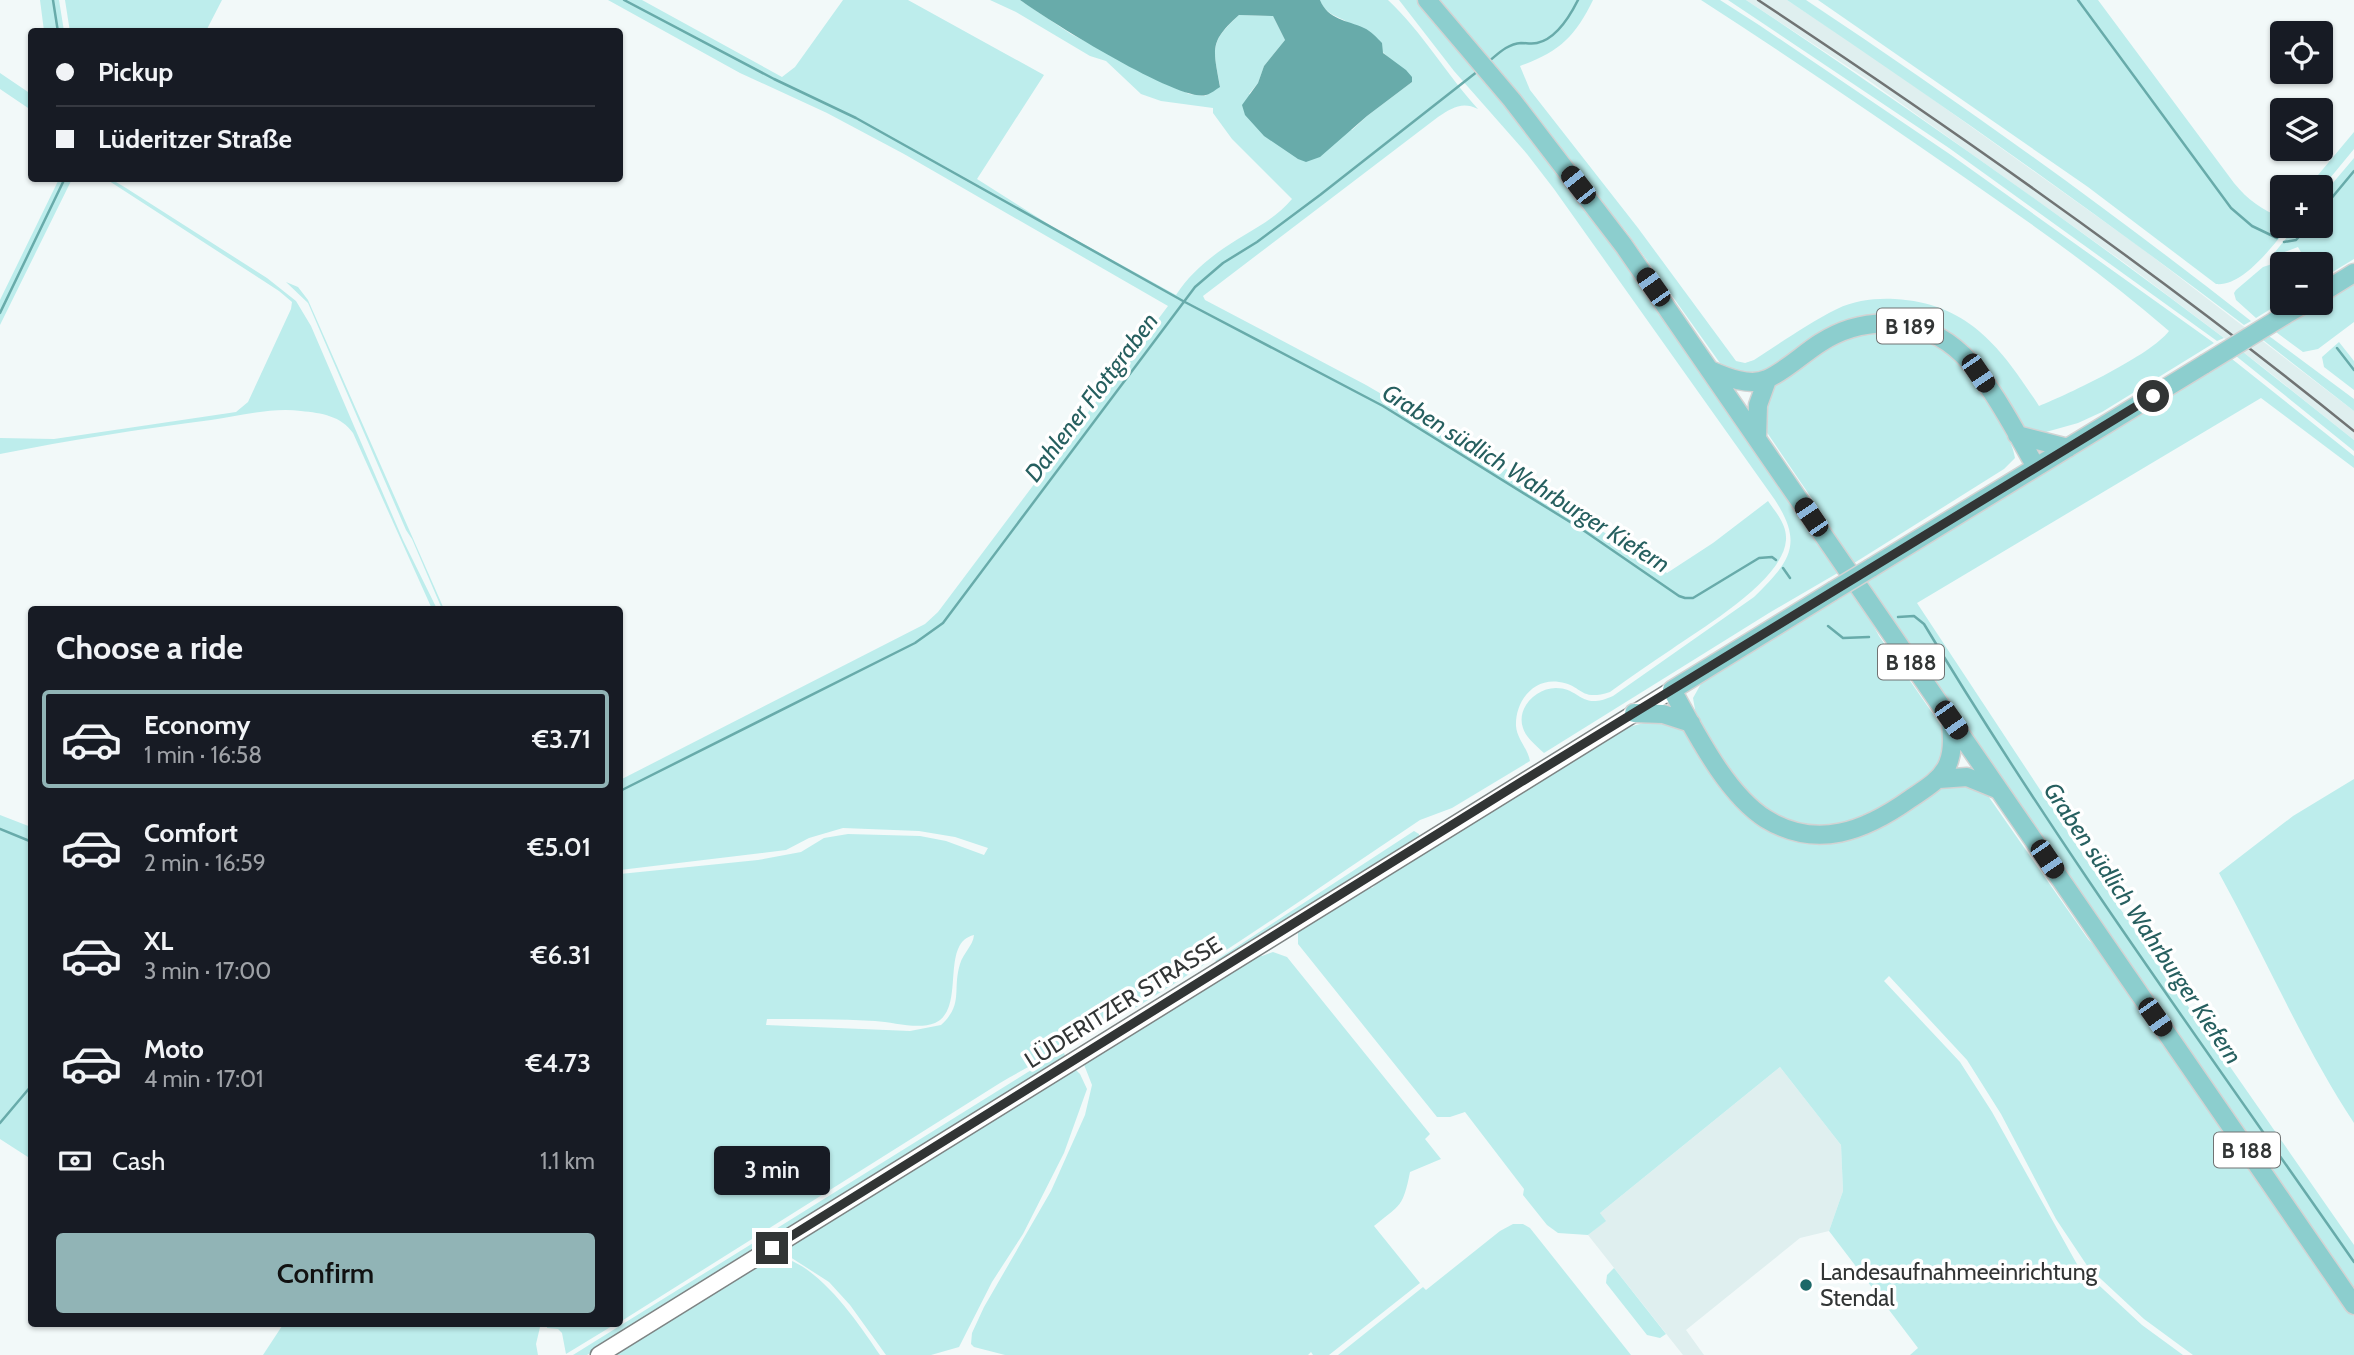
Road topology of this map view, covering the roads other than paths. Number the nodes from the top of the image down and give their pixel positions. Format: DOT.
graph roads {
  1 [pos="1427,0"];
  2 [pos="2354,273"];
  3 [pos="2333,286"];
  4 [pos="2285,315"];
  5 [pos="1710,370"];
  6 [pos="1766,380"];
  7 [pos="2017,436"];
  8 [pos="1756,437"];
  9 [pos="2068,448"];
  10 [pos="2036,467"];
  11 [pos="1672,690"];
  12 [pos="1634,713"];
  13 [pos="1951,720"];
  14 [pos="1691,723"];
  15 [pos="1939,779"];
  16 [pos="2000,791"];
  17 [pos="2354,1305"];
  18 [pos="599,1355"];
  1 -- 5 [label="main road, B 188"];
  2 -- 3 [label="main road"];
  4 -- 9 [label="main road, bridge"];
  5 -- 6 [label="main road"];
  5 -- 8 [label="main road, B 188"];
  6 -- 7 [label="main road, B 189"];
  6 -- 8 [label="main road"];
  7 -- 9 [label="main road"];
  7 -- 10 [label="main road, B 189"];
  8 -- 13 [label="main road, B 188"];
  9 -- 10 [label="main road"];
  10 -- 11 [label="main road, bridge"];
  11 -- 12 [label="main road, LÜDERITZER STRASSE"];
  11 -- 14 [label="main road"];
  12 -- 14 [label="main road"];
  12 -- 18 [label="main road, LÜDERITZER STRASSE"];
  13 -- 15 [label="main road"];
  13 -- 16 [label="main road"];
  14 -- 15 [label="main road"];
  15 -- 16 [label="main road"];
  16 -- 17 [label="main road, B 188"];
}
